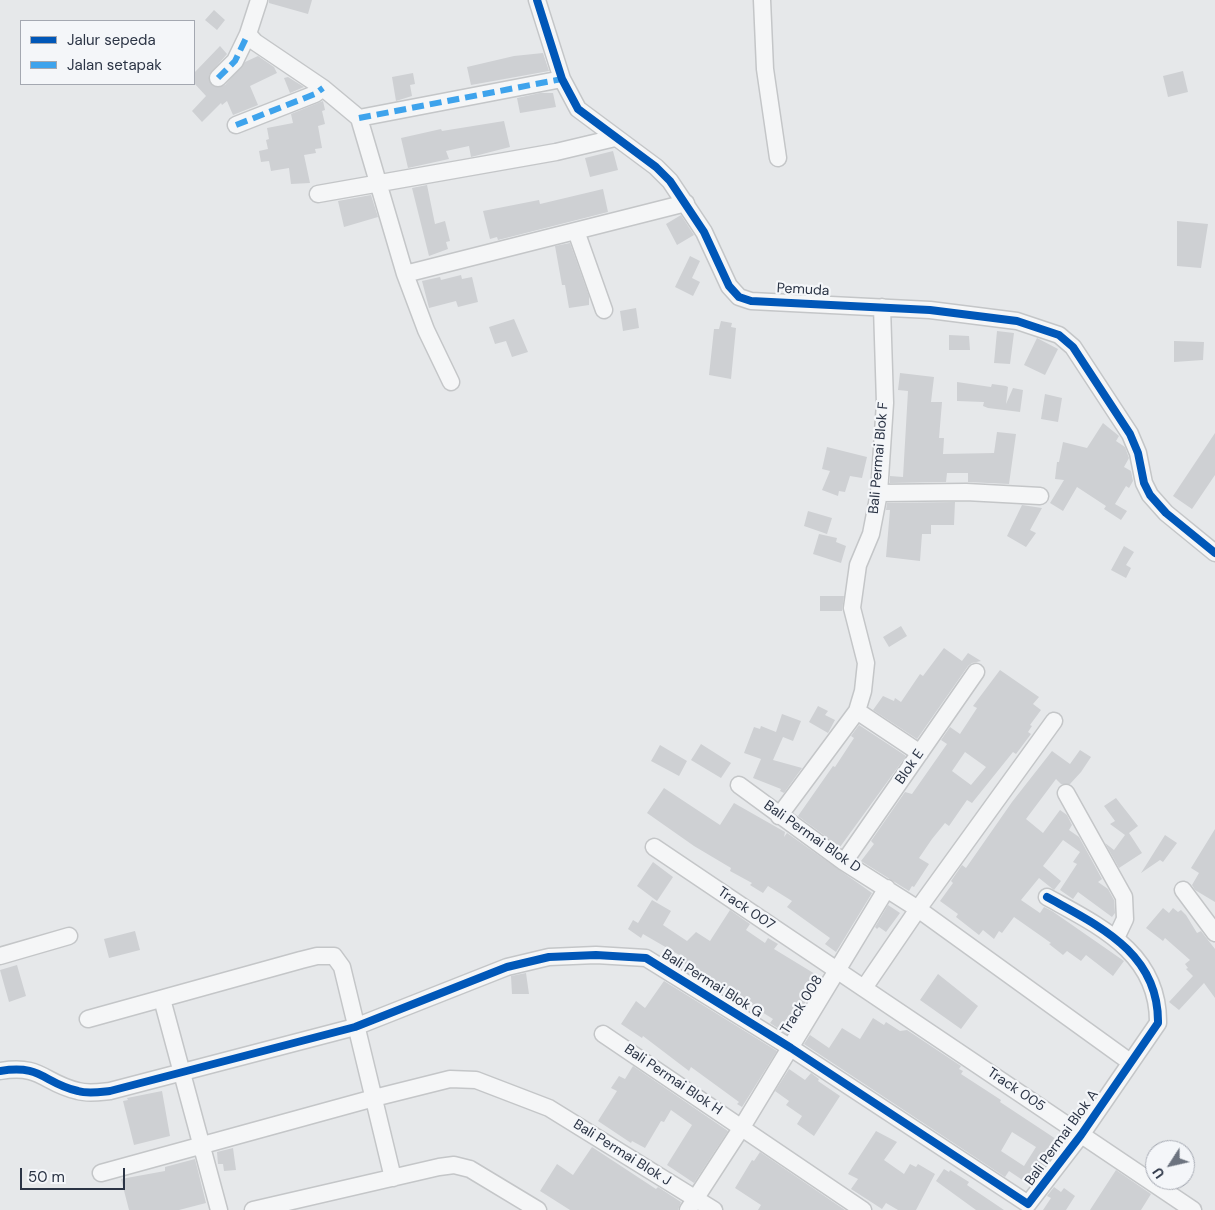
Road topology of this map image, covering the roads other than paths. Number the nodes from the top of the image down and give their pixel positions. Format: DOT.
graph roads {
  1 [pos="259,0"];
  2 [pos="537,0"];
  3 [pos="762,0"];
  4 [pos="248,34"];
  5 [pos="218,78"];
  6 [pos="562,79"];
  7 [pos="324,88"];
  8 [pos="359,118"];
  9 [pos="236,126"];
  10 [pos="616,138"];
  11 [pos="778,158"];
  12 [pos="662,173"];
  13 [pos="378,184"];
  14 [pos="318,194"];
  15 [pos="686,203"];
  16 [pos="650,212"];
  17 [pos="576,231"];
  18 [pos="405,274"];
  19 [pos="882,307"];
  20 [pos="604,310"];
  21 [pos="451,382"];
  22 [pos="879,493"];
  23 [pos="1040,496"];
  24 [pos="1215,553"];
  25 [pos="976,672"];
  26 [pos="857,711"];
  27 [pos="1054,721"];
  28 [pos="920,753"];
  29 [pos="738,785"];
  30 [pos="1066,793"];
  31 [pos="780,816"];
  32 [pos="654,847"];
  33 [pos="844,862"];
  34 [pos="887,888"];
  35 [pos="1183,890"];
  36 [pos="1047,897"];
  37 [pos="918,909"];
  38 [pos="1215,933"];
  39 [pos="68,936"];
  40 [pos="1116,938"];
  41 [pos="0,956"];
  42 [pos="839,970"];
  43 [pos="864,988"];
  44 [pos="162,999"];
  45 [pos="88,1019"];
  46 [pos="355,1027"];
  47 [pos="603,1034"];
  48 [pos="791,1048"];
  49 [pos="1130,1062"];
  50 [pos="0,1071"];
  51 [pos="181,1074"];
  52 [pos="374,1098"];
  53 [pos="742,1127"];
  54 [pos="1081,1135"];
  55 [pos="202,1145"];
  56 [pos="101,1173"];
  57 [pos="393,1178"];
  58 [pos="691,1204"];
  59 [pos="1029,1207"];
  60 [pos="219,1210"];
  61 [pos="253,1210"];
  62 [pos="538,1210"];
  63 [pos="714,1210"];
  64 [pos="863,1210"];
  65 [pos="1193,1210"];
  1 -- 4 [label="street"];
  2 -- 6 [label="street, Pemuda"];
  3 -- 11 [label="street"];
  4 -- 5 [label="street"];
  4 -- 7 [label="street"];
  6 -- 8 [label="street"];
  6 -- 10 [label="street, Pemuda"];
  7 -- 8 [label="street"];
  7 -- 9 [label="street"];
  8 -- 13 [label="street"];
  10 -- 12 [label="street, Pemuda"];
  10 -- 13 [label="street"];
  12 -- 15 [label="street, Pemuda"];
  12 -- 16 [label="street"];
  13 -- 14 [label="street"];
  13 -- 18 [label="street"];
  15 -- 16 [label="street"];
  15 -- 19 [label="street, Pemuda"];
  16 -- 17 [label="street"];
  17 -- 18 [label="street"];
  17 -- 20 [label="street"];
  18 -- 21 [label="street"];
  19 -- 22 [label="street, Bali Permai Blok F"];
  19 -- 24 [label="street, Pemuda"];
  22 -- 23 [label="street"];
  22 -- 26 [label="street, Bali Permai Blok F"];
  25 -- 28 [label="street, Blok E"];
  26 -- 28 [label="street"];
  26 -- 31 [label="street, Bali Permai Blok F"];
  27 -- 37 [label="street"];
  28 -- 33 [label="street, Blok E"];
  29 -- 31 [label="street, Bali Permai Blok D"];
  30 -- 40 [label="street"];
  31 -- 33 [label="street, Bali Permai Blok D"];
  32 -- 42 [label="street, Track 007"];
  33 -- 34 [label="street, Bali Permai Blok D"];
  34 -- 37 [label="street"];
  34 -- 42 [label="street, Track 008"];
  35 -- 38 [label="street"];
  36 -- 40 [label="street, Bali Permai Blok A"];
  37 -- 43 [label="street"];
  37 -- 49 [label="street"];
  39 -- 41 [label="street"];
  40 -- 49 [label="street, Bali Permai Blok A"];
  42 -- 43 [label="street, Track 005"];
  42 -- 48 [label="street, Track 008"];
  43 -- 54 [label="street, Track 005"];
  44 -- 45 [label="street"];
  44 -- 46 [label="street"];
  44 -- 51 [label="street"];
  46 -- 48 [label="street, Bali Permai Blok G"];
  46 -- 51 [label="street"];
  46 -- 52 [label="street"];
  47 -- 53 [label="street, Bali Permai Blok H"];
  48 -- 53 [label="street, Track 008"];
  48 -- 59 [label="street, Bali Permai Blok A"];
  49 -- 54 [label="street, Bali Permai Blok A"];
  50 -- 51 [label="street"];
  51 -- 55 [label="street"];
  52 -- 55 [label="street, Bali Permai Blok J"];
  52 -- 57 [label="street"];
  52 -- 58 [label="street, Bali Permai Blok J"];
  53 -- 58 [label="street, Track 008"];
  53 -- 64 [label="street, Bali Permai Blok H"];
  54 -- 59 [label="street, Bali Permai Blok A"];
  54 -- 65 [label="street, Track 005"];
  55 -- 56 [label="street, Bali Permai Blok J"];
  55 -- 60 [label="street"];
  57 -- 61 [label="street"];
  57 -- 62 [label="street"];
  58 -- 63 [label="street, Bali Permai Blok J"];
}
